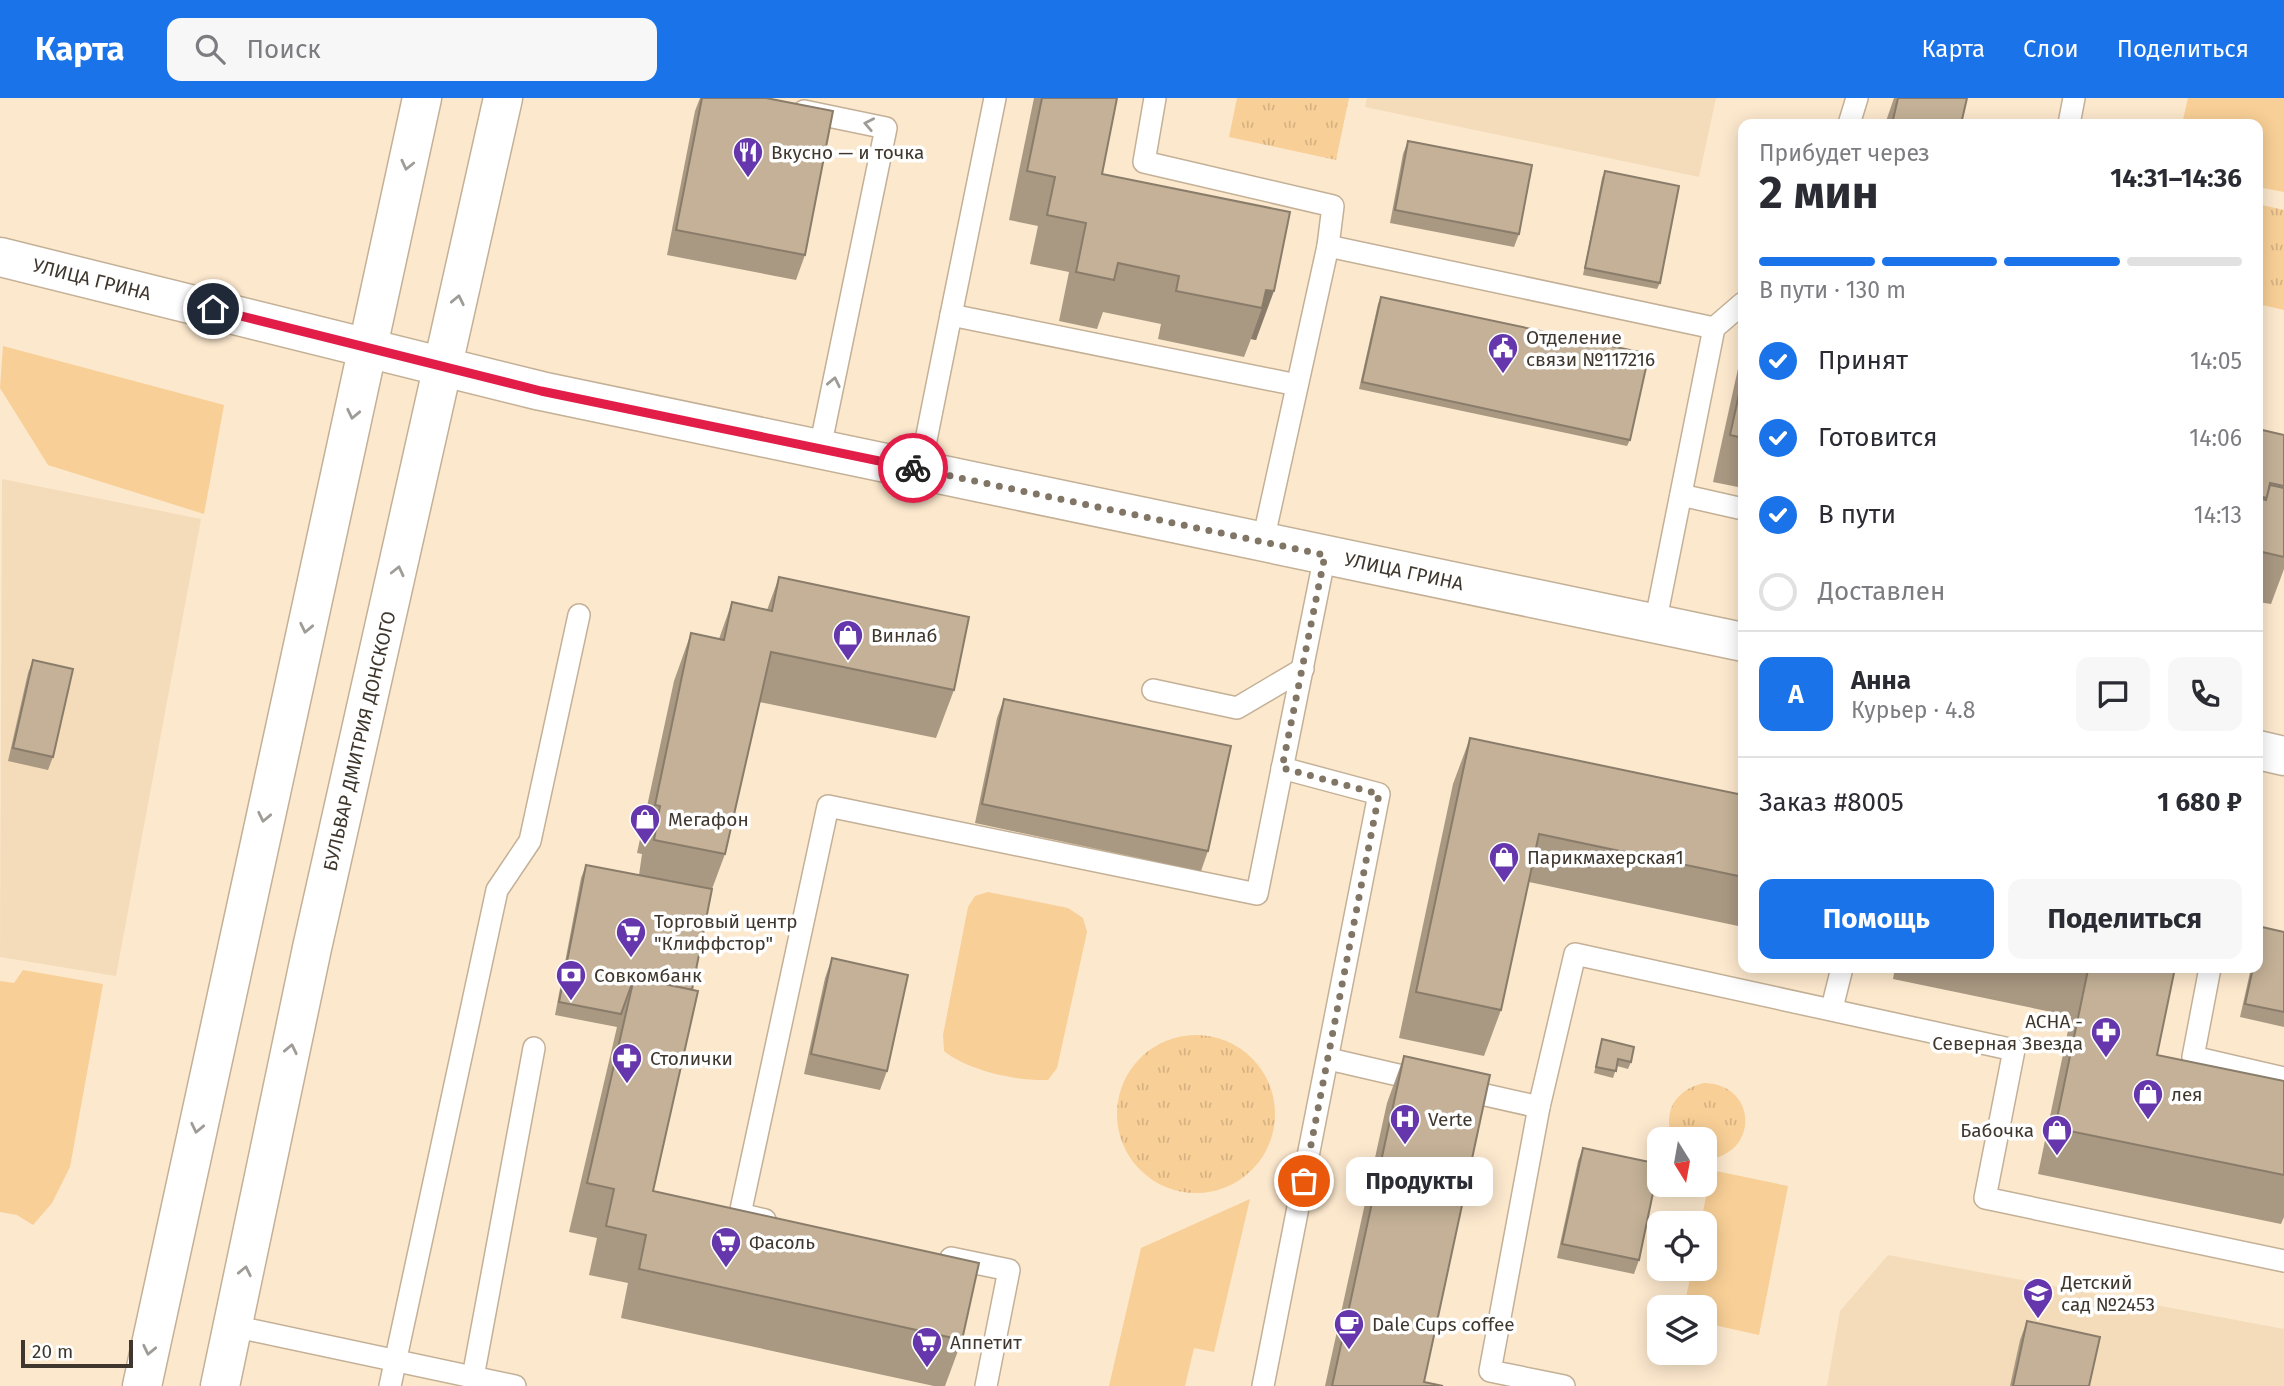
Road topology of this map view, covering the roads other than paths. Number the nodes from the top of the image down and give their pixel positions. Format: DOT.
graph roads {
  1 [pos="422,98"];
  2 [pos="503,98"];
  3 [pos="995,98"];
  4 [pos="1155,98"];
  5 [pos="1857,98"];
  6 [pos="2074,98"];
  7 [pos="778,106"];
  8 [pos="1851,119"];
  9 [pos="2070,119"];
  10 [pos="1328,246"];
  11 [pos="0,257"];
  12 [pos="1738,307"];
  13 [pos="951,315"];
  14 [pos="1714,328"];
  15 [pos="367,347"];
  16 [pos="445,366"];
  17 [pos="1297,385"];
  18 [pos="820,448"];
  19 [pos="920,470"];
  20 [pos="1681,495"];
  21 [pos="1738,508"];
  22 [pos="1263,541"];
  23 [pos="1325,555"];
  24 [pos="579,615"];
  25 [pos="1655,624"];
  26 [pos="1738,641"];
  27 [pos="1303,669"];
  28 [pos="1153,690"];
  29 [pos="1282,768"];
  30 [pos="1841,973"];
  31 [pos="2209,973"];
  32 [pos="1832,1008"];
  33 [pos="534,1048"];
  34 [pos="1329,1059"];
  35 [pos="2284,1078"];
  36 [pos="1539,1107"];
  37 [pos="781,1223"];
  38 [pos="928,1254"];
  39 [pos="2284,1261"];
  40 [pos="233,1326"];
  41 [pos="395,1360"];
  42 [pos="473,1377"];
  43 [pos="142,1386"];
  44 [pos="220,1386"];
  45 [pos="390,1386"];
  46 [pos="515,1386"];
  47 [pos="986,1386"];
  48 [pos="1263,1386"];
  49 [pos="1564,1386"];
  1 -- 15 [label="street, one-way"];
  16 -- 2 [label="street, БУЛЬВАР ДМИТРИЯ ДОНСКОГО, one-way"];
  3 -- 13 [label="lane"];
  4 -- 10 [label="lane"];
  5 -- 8 [label="lane"];
  6 -- 9 [label="lane"];
  18 -- 7 [label="lane, one-way"];
  10 -- 14 [label="lane"];
  10 -- 17 [label="lane"];
  11 -- 15 [label="street, УЛИЦА ГРИНА"];
  12 -- 14 [label="lane"];
  13 -- 17 [label="lane"];
  13 -- 19 [label="lane"];
  14 -- 20 [label="lane"];
  15 -- 16 [label="street, УЛИЦА ГРИНА"];
  15 -- 43 [label="street, one-way"];
  16 -- 18 [label="street, УЛИЦА ГРИНА"];
  40 -- 16 [label="street, БУЛЬВАР ДМИТРИЯ ДОНСКОГО, one-way"];
  17 -- 22 [label="lane"];
  18 -- 19 [label="street, УЛИЦА ГРИНА"];
  19 -- 22 [label="street, УЛИЦА ГРИНА"];
  20 -- 21 [label="lane"];
  20 -- 25 [label="lane"];
  22 -- 23 [label="street, УЛИЦА ГРИНА"];
  23 -- 25 [label="street, УЛИЦА ГРИНА"];
  23 -- 27 [label="lane"];
  24 -- 41 [label="lane"];
  25 -- 26 [label="street, УЛИЦА ГРИНА"];
  27 -- 28 [label="lane"];
  27 -- 29 [label="lane"];
  29 -- 34 [label="lane"];
  29 -- 37 [label="lane"];
  30 -- 32 [label="lane"];
  31 -- 35 [label="lane"];
  32 -- 36 [label="lane"];
  32 -- 39 [label="lane"];
  33 -- 42 [label="lane"];
  34 -- 36 [label="lane"];
  34 -- 48 [label="lane"];
  36 -- 49 [label="lane"];
  38 -- 47 [label="lane"];
  40 -- 41 [label="lane"];
  40 -- 44 [label="street, БУЛЬВАР ДМИТРИЯ ДОНСКОГО"];
  41 -- 42 [label="lane"];
  41 -- 45 [label="lane"];
  42 -- 46 [label="lane"];
}
